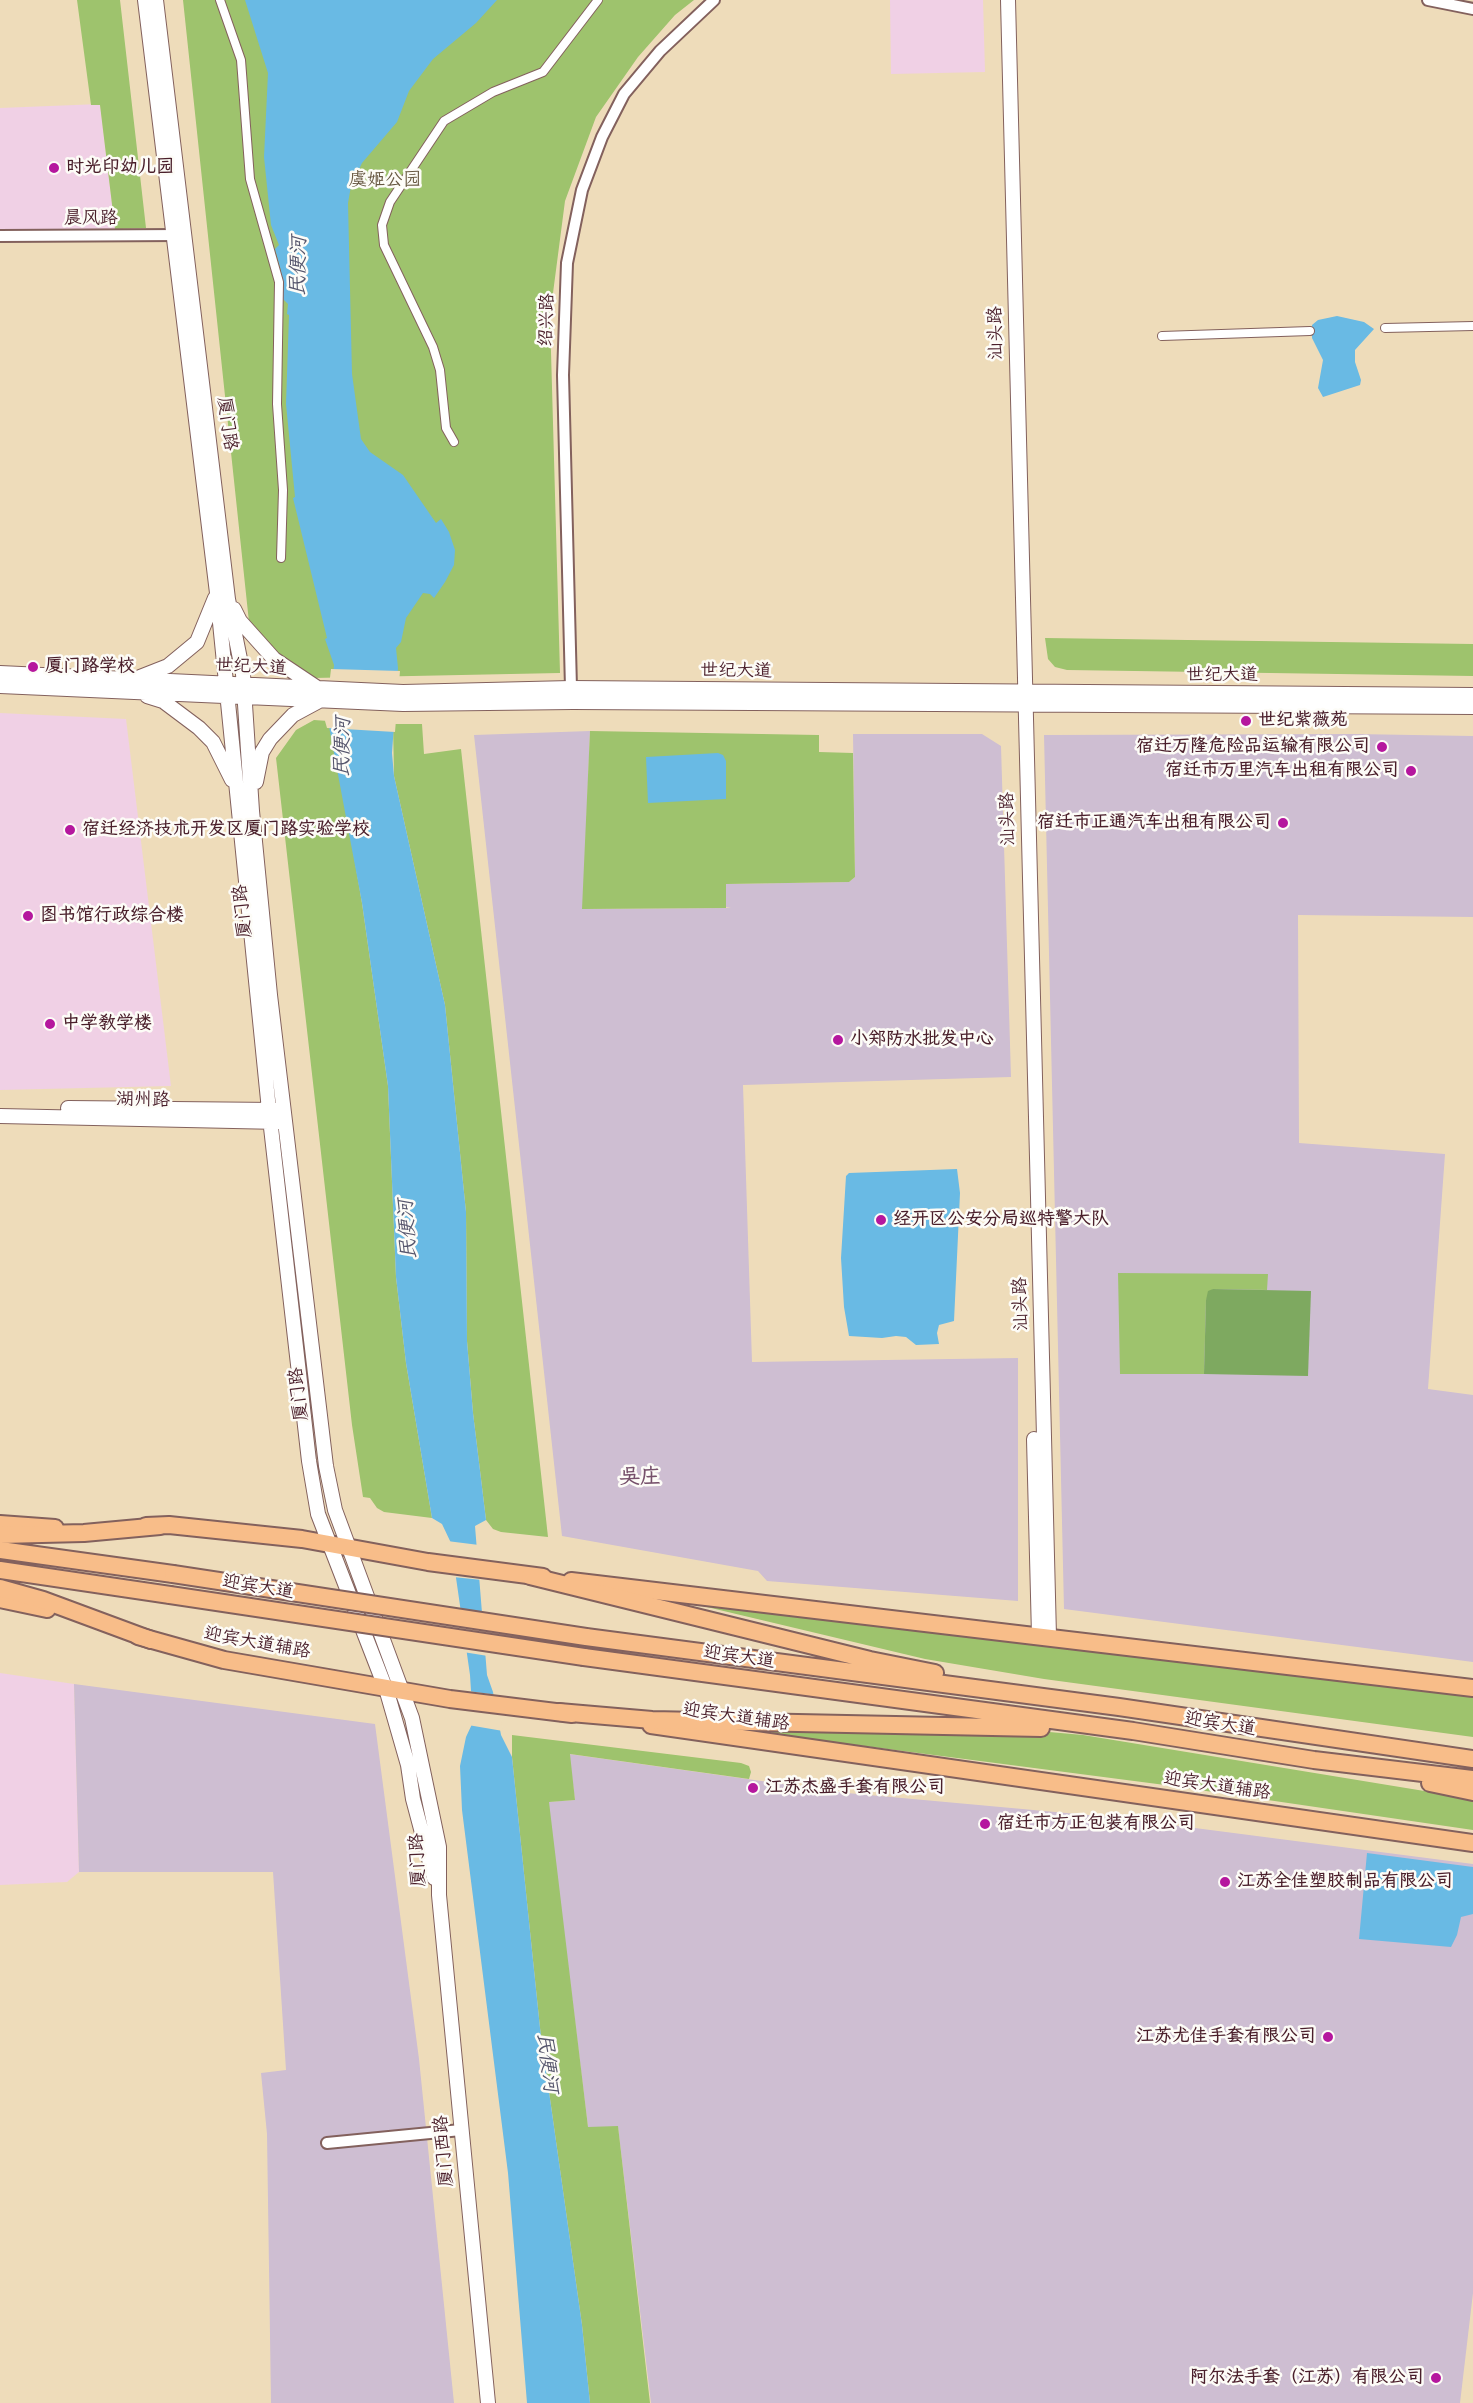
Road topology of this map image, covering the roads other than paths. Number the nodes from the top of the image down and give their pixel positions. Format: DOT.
graph roads {
  1 [pos="146,0"];
  2 [pos="156,0"];
  3 [pos="220,0"];
  4 [pos="598,0"];
  5 [pos="714,0"];
  6 [pos="1000,0"];
  7 [pos="1008,0"];
  8 [pos="1428,0"];
  9 [pos="1473,9"];
  10 [pos="178,235"];
  11 [pos="0,236"];
  12 [pos="1473,326"];
  13 [pos="1385,328"];
  14 [pos="1310,332"];
  15 [pos="1162,336"];
  16 [pos="454,442"];
  17 [pos="281,558"];
  18 [pos="222,596"];
  19 [pos="0,673"];
  20 [pos="133,685"];
  21 [pos="0,686"];
  22 [pos="571,688"];
  23 [pos="227,691"];
  24 [pos="244,692"];
  25 [pos="324,695"];
  26 [pos="1473,695"];
  27 [pos="403,698"];
  28 [pos="1020,699"];
  29 [pos="1473,707"];
  30 [pos="239,800"];
  31 [pos="252,811"];
  32 [pos="0,1107"];
  33 [pos="0,1116"];
  34 [pos="270,1116"];
  35 [pos="285,1116"];
  36 [pos="0,1524"];
  37 [pos="160,1526"];
  38 [pos="0,1535"];
  39 [pos="329,1544"];
  40 [pos="348,1548"];
  41 [pos="0,1550"];
  42 [pos="0,1570"];
  43 [pos="530,1576"];
  44 [pos="0,1588"];
  45 [pos="0,1599"];
  46 [pos="1044,1636"];
  47 [pos="152,1640"];
  48 [pos="385,1687"];
  49 [pos="1473,1688"];
  50 [pos="403,1690"];
  51 [pos="1119,1707"];
  52 [pos="559,1712"];
  53 [pos="1133,1731"];
  54 [pos="1331,1738"];
  55 [pos="1473,1751"];
  56 [pos="1473,1759"];
  57 [pos="1314,1760"];
  58 [pos="1473,1779"];
  59 [pos="1473,1792"];
  60 [pos="1473,1843"];
  61 [pos="439,1895"];
  62 [pos="461,2130"];
  63 [pos="327,2143"];
  64 [pos="488,2403"];
  1 -- 10 [label="street, 厦门路"];
  2 -- 10 [label="street, 厦门路"];
  3 -- 17 [label="street"];
  4 -- 16 [label="street"];
  5 -- 22 [label="street, 绍兴路"];
  6 -- 28 [label="street, 汕头路"];
  7 -- 28 [label="street, 汕头路"];
  8 -- 9 [label="street"];
  10 -- 11 [label="street, 晨风路"];
  10 -- 18 [label="street, 厦门路"];
  12 -- 13 [label="street"];
  14 -- 15 [label="street"];
  18 -- 20 [label="street"];
  18 -- 23 [label="street, 厦门路"];
  18 -- 24 [label="street, 厦门路"];
  18 -- 25 [label="street"];
  19 -- 20 [label="street, 世纪大道"];
  20 -- 21 [label="street, 世纪大道"];
  20 -- 23 [label="street, 世纪大道"];
  20 -- 30 [label="street"];
  22 -- 27 [label="street, 世纪大道"];
  22 -- 28 [label="street, 世纪大道"];
  23 -- 24 [label="street, 世纪大道"];
  23 -- 30 [label="street, 厦门路"];
  24 -- 25 [label="street, 世纪大道"];
  24 -- 31 [label="street, 厦门路"];
  25 -- 27 [label="street, 世纪大道"];
  25 -- 31 [label="street"];
  26 -- 28 [label="street, 世纪大道"];
  27 -- 28 [label="street, 世纪大道"];
  28 -- 29 [label="street, 世纪大道"];
  28 -- 46 [label="street, 汕头路"];
  30 -- 34 [label="street, 厦门路"];
  31 -- 35 [label="street, 厦门路"];
  32 -- 34 [label="street, 湖州路"];
  33 -- 34 [label="street, 湖州路"];
  34 -- 35 [label="street, 湖州路"];
  34 -- 39 [label="street, 厦门路"];
  35 -- 40 [label="street, 厦门路"];
  36 -- 37 [label="main road"];
  37 -- 38 [label="main road"];
  37 -- 39 [label="main road"];
  39 -- 40 [label="main road"];
  39 -- 48 [label="street, 厦门路"];
  40 -- 43 [label="main road"];
  40 -- 50 [label="street, 厦门路"];
  41 -- 51 [label="main road, 迎宾大道, bridge"];
  42 -- 53 [label="main road, 迎宾大道, bridge"];
  43 -- 46 [label="main road"];
  43 -- 51 [label="main road"];
  44 -- 47 [label="main road"];
  45 -- 47 [label="main road, 迎宾大道辅路"];
  46 -- 49 [label="main road"];
  47 -- 48 [label="main road, 迎宾大道辅路"];
  48 -- 50 [label="main road, 迎宾大道辅路"];
  48 -- 61 [label="street, 厦门路"];
  50 -- 52 [label="main road, 迎宾大道辅路"];
  50 -- 61 [label="street, 厦门路"];
  51 -- 54 [label="main road, 迎宾大道"];
  52 -- 53 [label="main road"];
  52 -- 60 [label="main road, 迎宾大道辅路"];
  53 -- 57 [label="main road, 迎宾大道"];
  54 -- 55 [label="main road"];
  54 -- 56 [label="main road, 迎宾大道"];
  57 -- 58 [label="main road, 迎宾大道"];
  57 -- 59 [label="main road"];
  61 -- 62 [label="street, 厦门西路"];
  62 -- 63 [label="street"];
  62 -- 64 [label="street, 厦门西路"];
}
